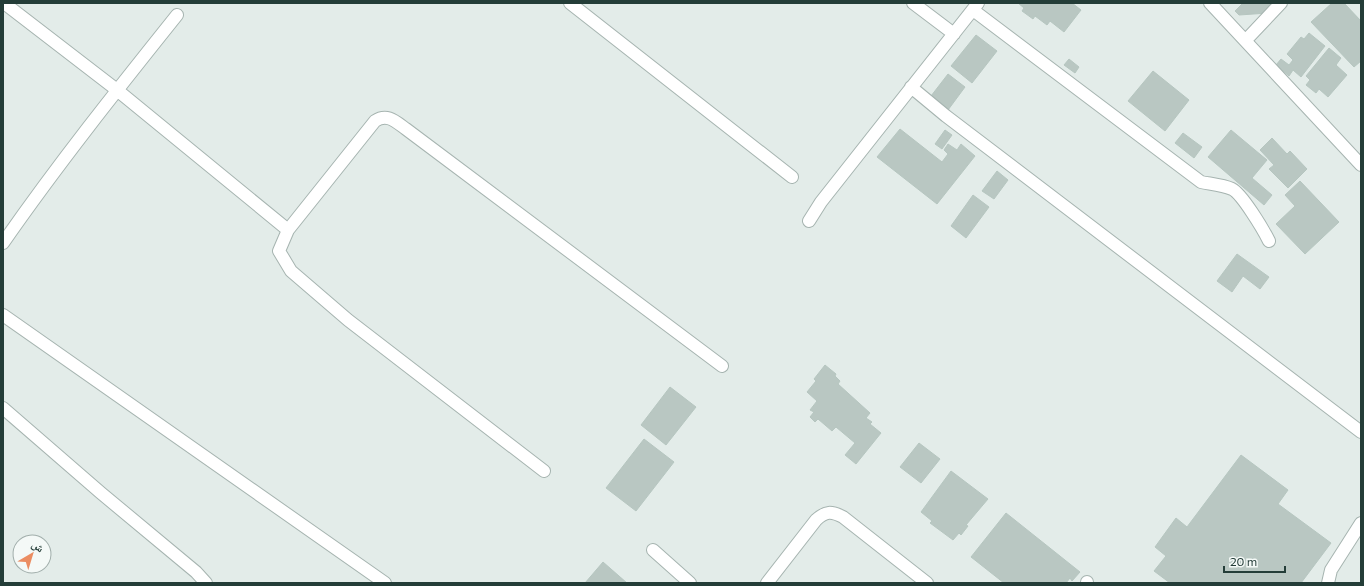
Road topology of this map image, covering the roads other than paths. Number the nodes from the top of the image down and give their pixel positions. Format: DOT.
graph roads {
  1 [pos="4,3"];
  2 [pos="570,3"];
  3 [pos="913,3"];
  4 [pos="1210,3"];
  5 [pos="1281,3"];
  6 [pos="976,6"];
  7 [pos="178,15"];
  8 [pos="954,34"];
  9 [pos="1246,40"];
  10 [pos="910,87"];
  11 [pos="117,90"];
  12 [pos="1361,165"];
  13 [pos="792,177"];
  14 [pos="809,220"];
  15 [pos="288,230"];
  16 [pos="1269,241"];
  17 [pos="3,243"];
  18 [pos="3,315"];
  19 [pos="722,366"];
  20 [pos="3,408"];
  21 [pos="1361,432"];
  22 [pos="544,471"];
  23 [pos="1361,523"];
  24 [pos="653,550"];
  25 [pos="206,583"];
  26 [pos="385,583"];
  27 [pos="690,583"];
  28 [pos="766,583"];
  29 [pos="927,583"];
  30 [pos="1328,583"];
  1 -- 11 [label="street"];
  2 -- 13 [label="street"];
  3 -- 8 [label="street"];
  4 -- 9 [label="street"];
  5 -- 9 [label="street"];
  6 -- 8 [label="street"];
  6 -- 16 [label="street"];
  7 -- 11 [label="street"];
  8 -- 10 [label="street"];
  9 -- 12 [label="street"];
  10 -- 14 [label="street"];
  10 -- 21 [label="street"];
  11 -- 15 [label="street"];
  11 -- 17 [label="street"];
  15 -- 19 [label="street"];
  15 -- 22 [label="street"];
  18 -- 26 [label="street"];
  20 -- 25 [label="street"];
  23 -- 30 [label="street"];
  24 -- 27 [label="street"];
  28 -- 29 [label="street"];
}
